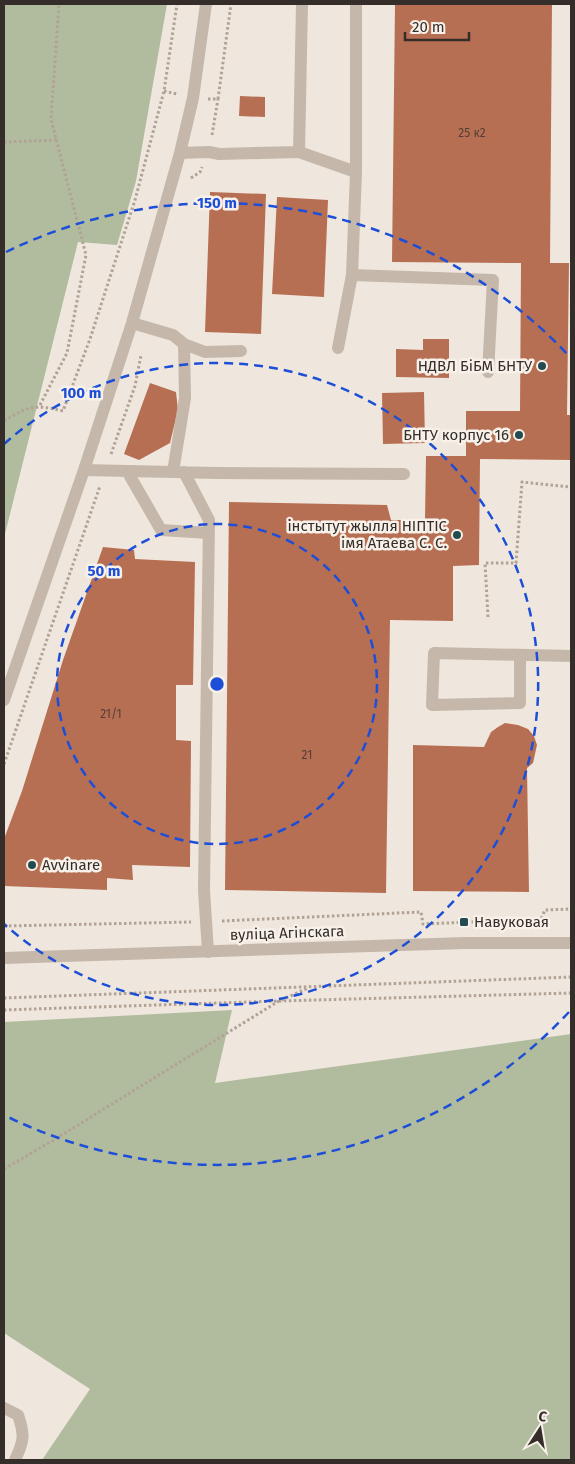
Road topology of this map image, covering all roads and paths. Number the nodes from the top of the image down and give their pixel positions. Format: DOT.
graph roads {
  1 [pos="59,4"];
  2 [pos="177,4"];
  3 [pos="206,4"];
  4 [pos="302,4"];
  5 [pos="356,4"];
  6 [pos="57,140"];
  7 [pos="4,142"];
  8 [pos="299,152"];
  9 [pos="180,153"];
  10 [pos="356,172"];
  11 [pos="352,275"];
  12 [pos="132,323"];
  13 [pos="184,344"];
  14 [pos="338,348"];
  15 [pos="241,351"];
  16 [pos="488,372"];
  17 [pos="40,405"];
  18 [pos="4,421"];
  19 [pos="84,470"];
  20 [pos="126,471"];
  21 [pos="179,472"];
  22 [pos="404,474"];
  23 [pos="571,487"];
  24 [pos="209,533"];
  25 [pos="488,617"];
  26 [pos="520,655"];
  27 [pos="571,656"];
  28 [pos="4,700"];
  29 [pos="571,909"];
  30 [pos="421,912"];
  31 [pos="571,943"];
  32 [pos="208,952"];
  33 [pos="4,958"];
  34 [pos="571,977"];
  35 [pos="310,987"];
  36 [pos="571,993"];
  37 [pos="4,998"];
  38 [pos="279,1001"];
  39 [pos="4,1010"];
  40 [pos="4,1169"];
  41 [pos="4,1408"];
  42 [pos="15,1460"];
  1 -- 6 [label="path"];
  2 -- 17 [label="path"];
  3 -- 9 [label="street"];
  4 -- 8 [label="street"];
  5 -- 10 [label="street"];
  6 -- 7 [label="path"];
  6 -- 17 [label="path"];
  8 -- 9 [label="street"];
  8 -- 10 [label="street"];
  9 -- 12 [label="street"];
  10 -- 11 [label="street"];
  11 -- 14 [label="street"];
  11 -- 16 [label="street"];
  12 -- 13 [label="street"];
  12 -- 19 [label="street"];
  13 -- 15 [label="street"];
  13 -- 21 [label="street"];
  17 -- 18 [label="path"];
  19 -- 20 [label="street"];
  19 -- 28 [label="street"];
  20 -- 21 [label="street"];
  20 -- 24 [label="street"];
  21 -- 22 [label="street"];
  21 -- 24 [label="street"];
  23 -- 25 [label="path"];
  24 -- 32 [label="street"];
  26 -- 26 [label="street"];
  26 -- 27 [label="street"];
  29 -- 30 [label="path"];
  31 -- 32 [label="street, вуліца Агінскага"];
  32 -- 33 [label="street, вуліца Агінскага"];
  34 -- 35 [label="path"];
  35 -- 37 [label="path"];
  35 -- 38 [label="path"];
  36 -- 38 [label="path"];
  38 -- 39 [label="path"];
  38 -- 40 [label="path"];
  41 -- 42 [label="street"];
}
